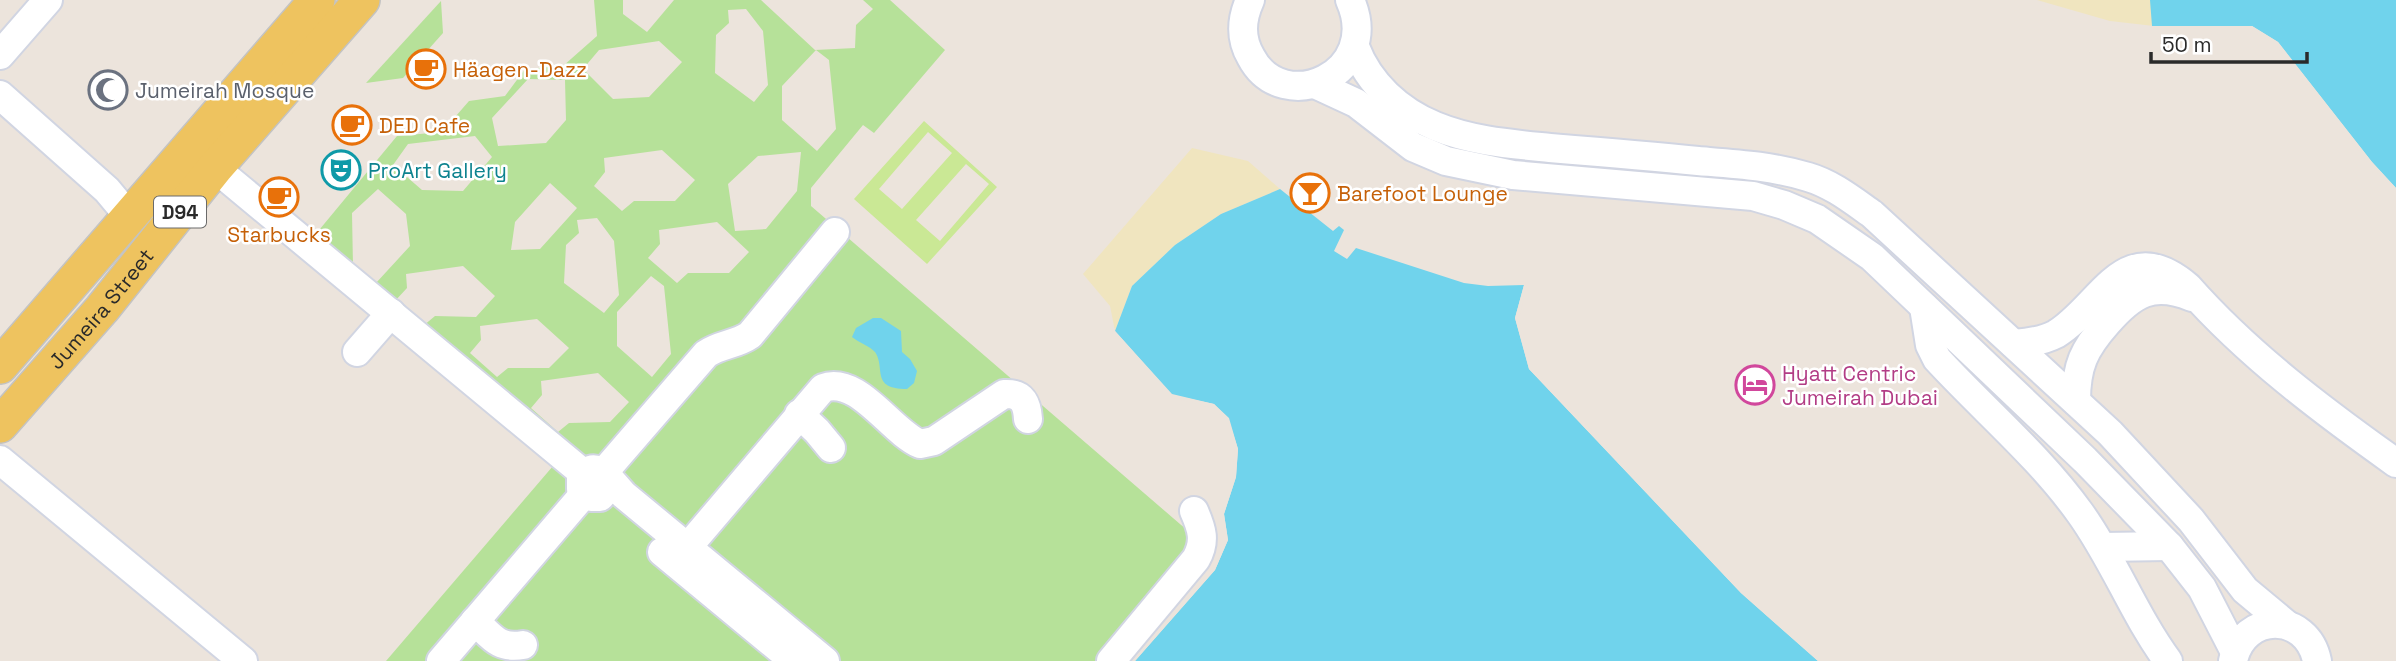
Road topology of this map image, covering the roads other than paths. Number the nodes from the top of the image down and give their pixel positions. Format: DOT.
graph roads {
  1 [pos="48,0"];
  2 [pos="317,0"];
  3 [pos="362,0"];
  4 [pos="1222,0"];
  5 [pos="1250,0"];
  6 [pos="1350,0"];
  7 [pos="1242,30"];
  8 [pos="1355,47"];
  9 [pos="0,55"];
  10 [pos="1315,84"];
  11 [pos="0,95"];
  12 [pos="215,168"];
  13 [pos="126,219"];
  14 [pos="835,232"];
  15 [pos="2200,300"];
  16 [pos="1924,307"];
  17 [pos="391,313"];
  18 [pos="2014,344"];
  19 [pos="357,352"];
  20 [pos="0,366"];
  21 [pos="2076,401"];
  22 [pos="799,414"];
  23 [pos="1028,419"];
  24 [pos="0,425"];
  25 [pos="831,448"];
  26 [pos="0,460"];
  27 [pos="2396,463"];
  28 [pos="595,483"];
  29 [pos="1194,511"];
  30 [pos="2169,546"];
  31 [pos="2104,547"];
  32 [pos="682,555"];
  33 [pos="475,621"];
  34 [pos="2287,625"];
  35 [pos="523,645"];
  36 [pos="2234,656"];
  37 [pos="243,661"];
  38 [pos="441,661"];
  39 [pos="794,661"];
  40 [pos="825,661"];
  41 [pos="1111,661"];
  42 [pos="2168,661"];
  43 [pos="2316,661"];
  1 -- 9 [label="street"];
  2 -- 13 [label="main road, Jumeira Street / D94"];
  3 -- 12 [label="main road, Jumeira Street / D94"];
  4 -- 7 [label="street"];
  5 -- 7 [label="street"];
  6 -- 8 [label="street"];
  7 -- 10 [label="street"];
  8 -- 10 [label="street"];
  8 -- 18 [label="street"];
  10 -- 16 [label="street"];
  11 -- 13 [label="street"];
  12 -- 17 [label="street"];
  12 -- 24 [label="main road, Jumeira Street / D94"];
  13 -- 20 [label="main road, Jumeira Street / D94"];
  14 -- 28 [label="street"];
  15 -- 18 [label="street"];
  15 -- 21 [label="street"];
  15 -- 27 [label="street"];
  16 -- 30 [label="street"];
  16 -- 31 [label="street"];
  17 -- 19 [label="street"];
  17 -- 28 [label="street"];
  18 -- 21 [label="street"];
  21 -- 34 [label="street"];
  22 -- 23 [label="street"];
  22 -- 25 [label="street"];
  22 -- 32 [label="street"];
  26 -- 37 [label="street"];
  28 -- 32 [label="street"];
  28 -- 33 [label="street"];
  29 -- 41 [label="street"];
  30 -- 31 [label="street"];
  30 -- 36 [label="street"];
  31 -- 42 [label="street"];
  32 -- 39 [label="street"];
  32 -- 40 [label="street"];
  33 -- 35 [label="street"];
  33 -- 38 [label="street"];
  34 -- 36 [label="street"];
  34 -- 43 [label="street"];
}
